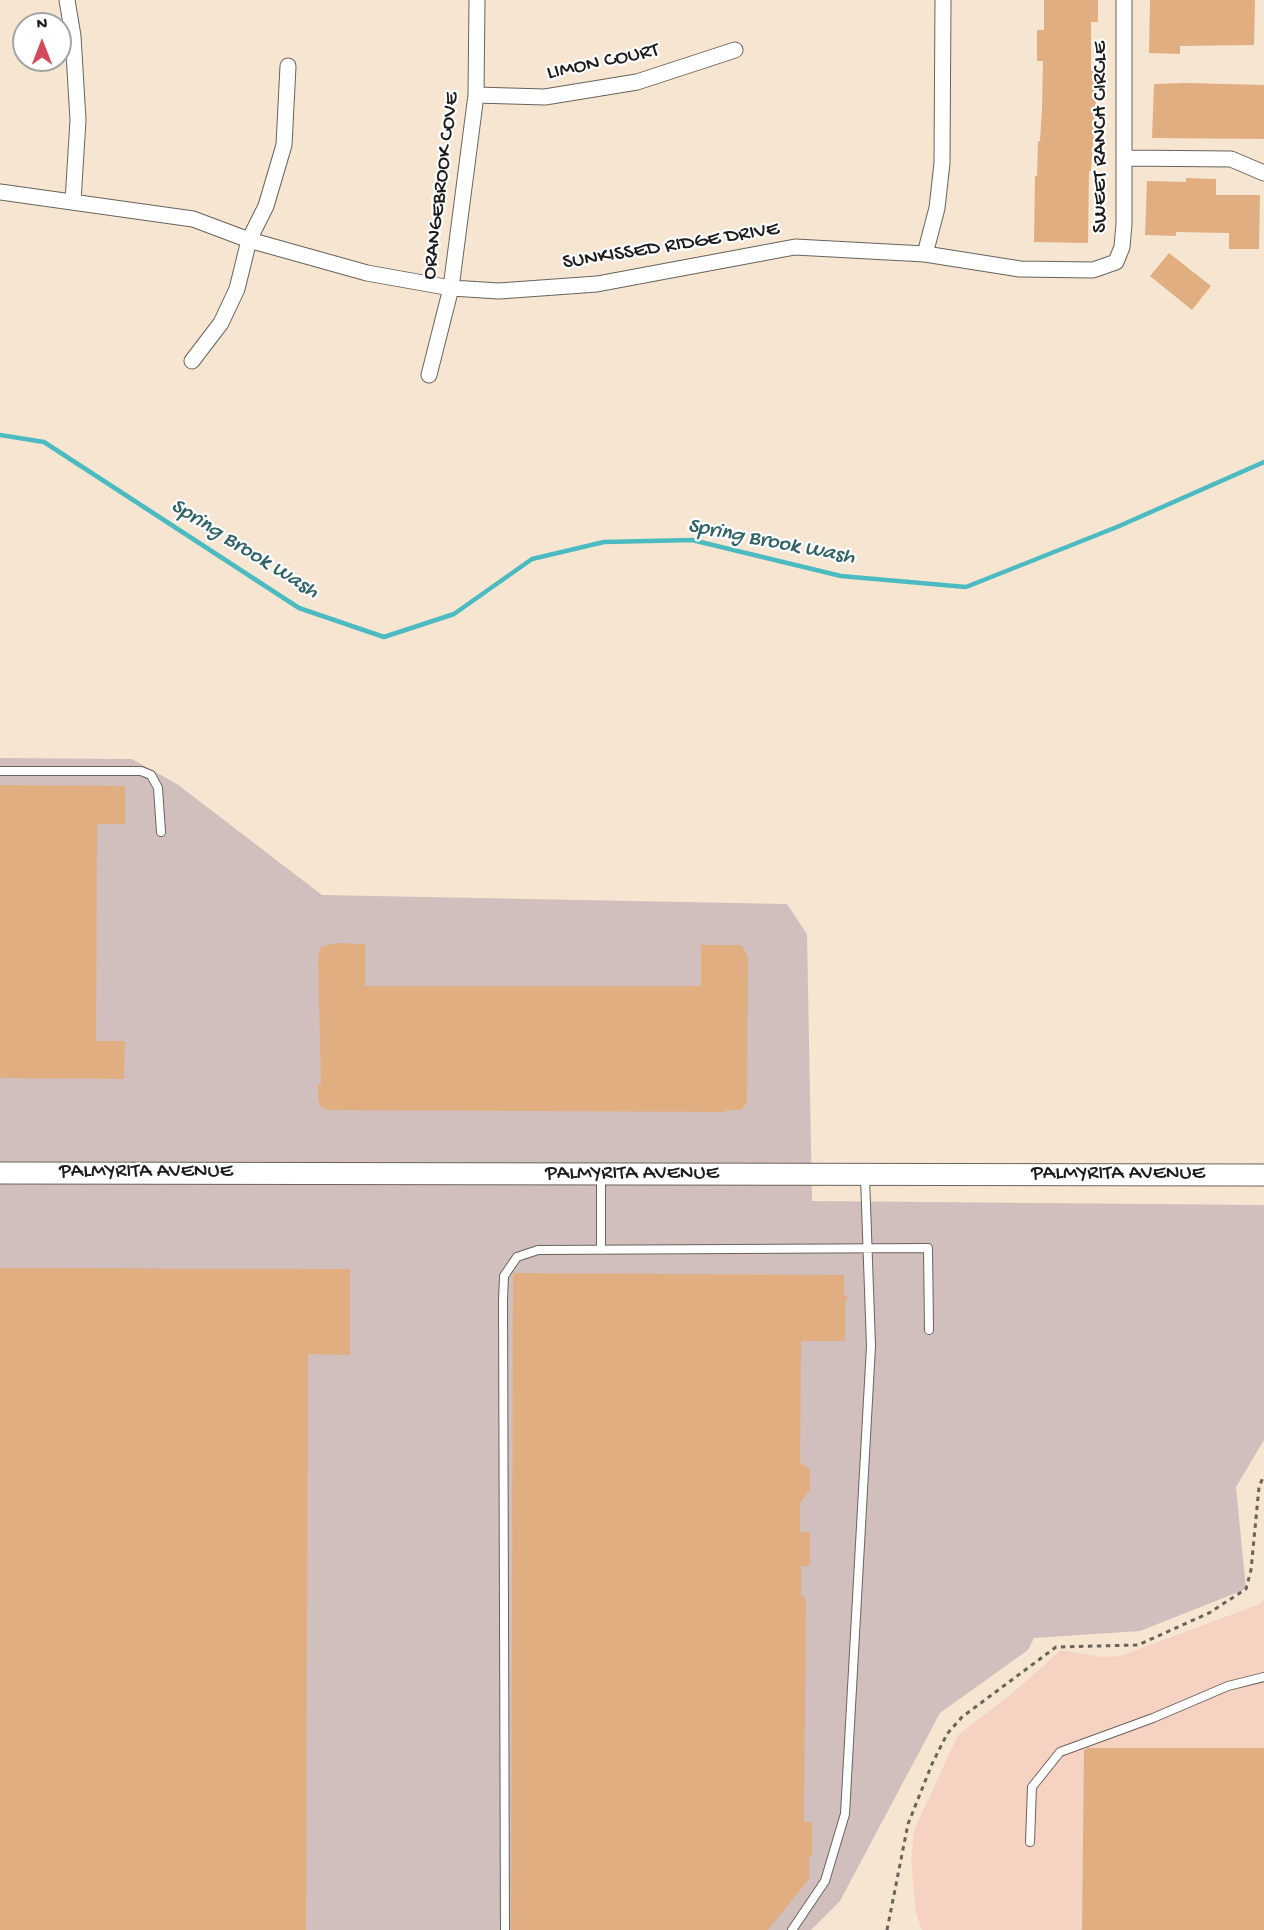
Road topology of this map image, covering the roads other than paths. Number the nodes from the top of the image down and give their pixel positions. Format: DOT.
graph roads {
  1 [pos="67,0"];
  2 [pos="477,0"];
  3 [pos="943,0"];
  4 [pos="1124,0"];
  5 [pos="735,50"];
  6 [pos="288,66"];
  7 [pos="476,95"];
  8 [pos="1124,158"];
  9 [pos="1264,173"];
  10 [pos="0,192"];
  11 [pos="73,201"];
  12 [pos="249,240"];
  13 [pos="925,254"];
  14 [pos="1106,267"];
  15 [pos="452,288"];
  16 [pos="192,361"];
  17 [pos="429,375"];
  18 [pos="0,771"];
  19 [pos="161,832"];
  20 [pos="0,1173"];
  21 [pos="601,1175"];
  22 [pos="865,1176"];
  23 [pos="1264,1176"];
  24 [pos="868,1247"];
  25 [pos="601,1250"];
  26 [pos="929,1330"];
  27 [pos="1264,1677"];
  28 [pos="1030,1842"];
  29 [pos="505,1930"];
  30 [pos="792,1930"];
  1 -- 11 [label="street"];
  2 -- 7 [label="street, ORANGEBROOK COVE"];
  3 -- 13 [label="street"];
  4 -- 8 [label="street, SWEET RANCH CIRCLE"];
  5 -- 7 [label="street, LIMON COURT"];
  6 -- 12 [label="street"];
  7 -- 15 [label="street, ORANGEBROOK COVE"];
  8 -- 9 [label="street"];
  8 -- 14 [label="street, SWEET RANCH CIRCLE"];
  10 -- 11 [label="street, SUNKISSED RIDGE DRIVE"];
  11 -- 12 [label="street, SUNKISSED RIDGE DRIVE"];
  12 -- 15 [label="street, SUNKISSED RIDGE DRIVE"];
  12 -- 16 [label="street"];
  13 -- 14 [label="street, SUNKISSED RIDGE DRIVE"];
  13 -- 15 [label="street, SUNKISSED RIDGE DRIVE"];
  15 -- 17 [label="street, ORANGEBROOK COVE"];
  18 -- 19 [label="lane"];
  20 -- 21 [label="street, PALMYRITA AVENUE"];
  21 -- 22 [label="street, PALMYRITA AVENUE"];
  21 -- 25 [label="lane"];
  22 -- 23 [label="street, PALMYRITA AVENUE"];
  22 -- 24 [label="lane"];
  24 -- 25 [label="lane"];
  24 -- 26 [label="lane"];
  24 -- 30 [label="lane"];
  25 -- 29 [label="lane"];
  27 -- 28 [label="lane"];
}
